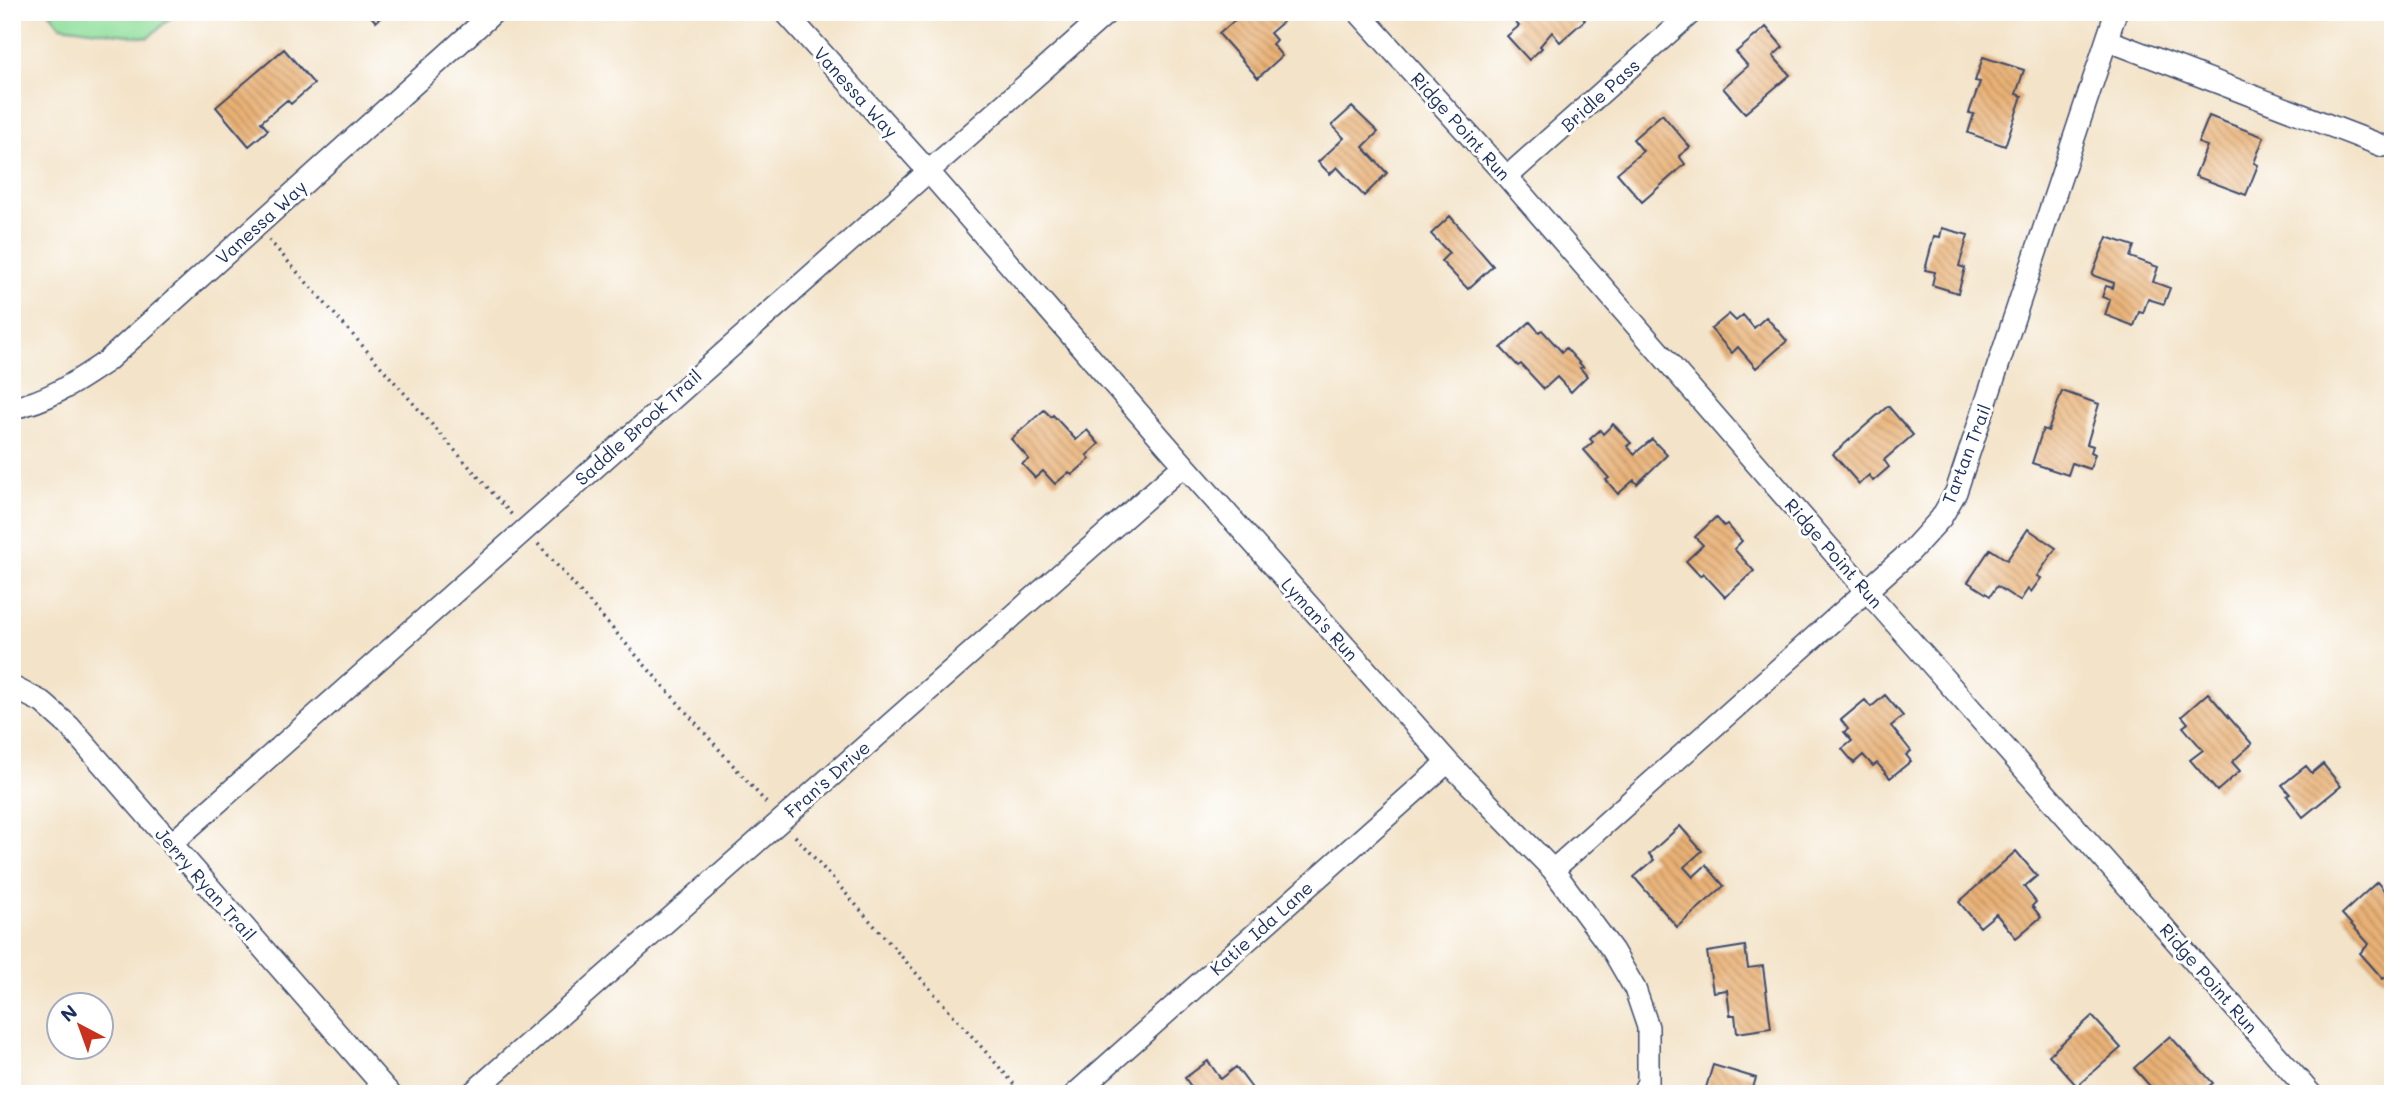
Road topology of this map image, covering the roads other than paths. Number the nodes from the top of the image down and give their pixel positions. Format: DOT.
graph roads {
  1 [pos="494,12"];
  2 [pos="785,12"];
  3 [pos="1108,12"];
  4 [pos="1357,12"];
  5 [pos="1692,12"];
  6 [pos="2116,12"];
  7 [pos="2107,40"];
  8 [pos="2383,146"];
  9 [pos="928,171"];
  10 [pos="1507,177"];
  11 [pos="12,408"];
  12 [pos="1184,465"];
  13 [pos="1866,590"];
  14 [pos="12,687"];
  15 [pos="1448,762"];
  16 [pos="171,844"];
  17 [pos="1553,870"];
  18 [pos="390,1094"];
  19 [pos="471,1094"];
  20 [pos="1075,1094"];
  21 [pos="1642,1094"];
  22 [pos="2311,1094"];
  1 -- 11 [label="street, Vanessa Way"];
  2 -- 9 [label="street, Vanessa Way"];
  3 -- 9 [label="street, Saddle Brook Trail"];
  4 -- 10 [label="street, Ridge Point Run"];
  5 -- 10 [label="street, Bridle Pass"];
  6 -- 7 [label="street, Tartan Trail"];
  7 -- 8 [label="street"];
  7 -- 13 [label="street, Tartan Trail"];
  9 -- 12 [label="street, Lyman's Run"];
  9 -- 16 [label="street, Saddle Brook Trail"];
  10 -- 13 [label="street, Ridge Point Run"];
  12 -- 15 [label="street, Lyman's Run"];
  12 -- 19 [label="street, Fran's Drive"];
  13 -- 17 [label="street, Tartan Trail"];
  13 -- 22 [label="street, Ridge Point Run"];
  14 -- 16 [label="street, Jerry Ryan Trail"];
  15 -- 17 [label="street, Lyman's Run"];
  15 -- 20 [label="street, Katie Ida Lane"];
  16 -- 18 [label="street, Jerry Ryan Trail"];
  17 -- 21 [label="street, Lyman's Run"];
}
